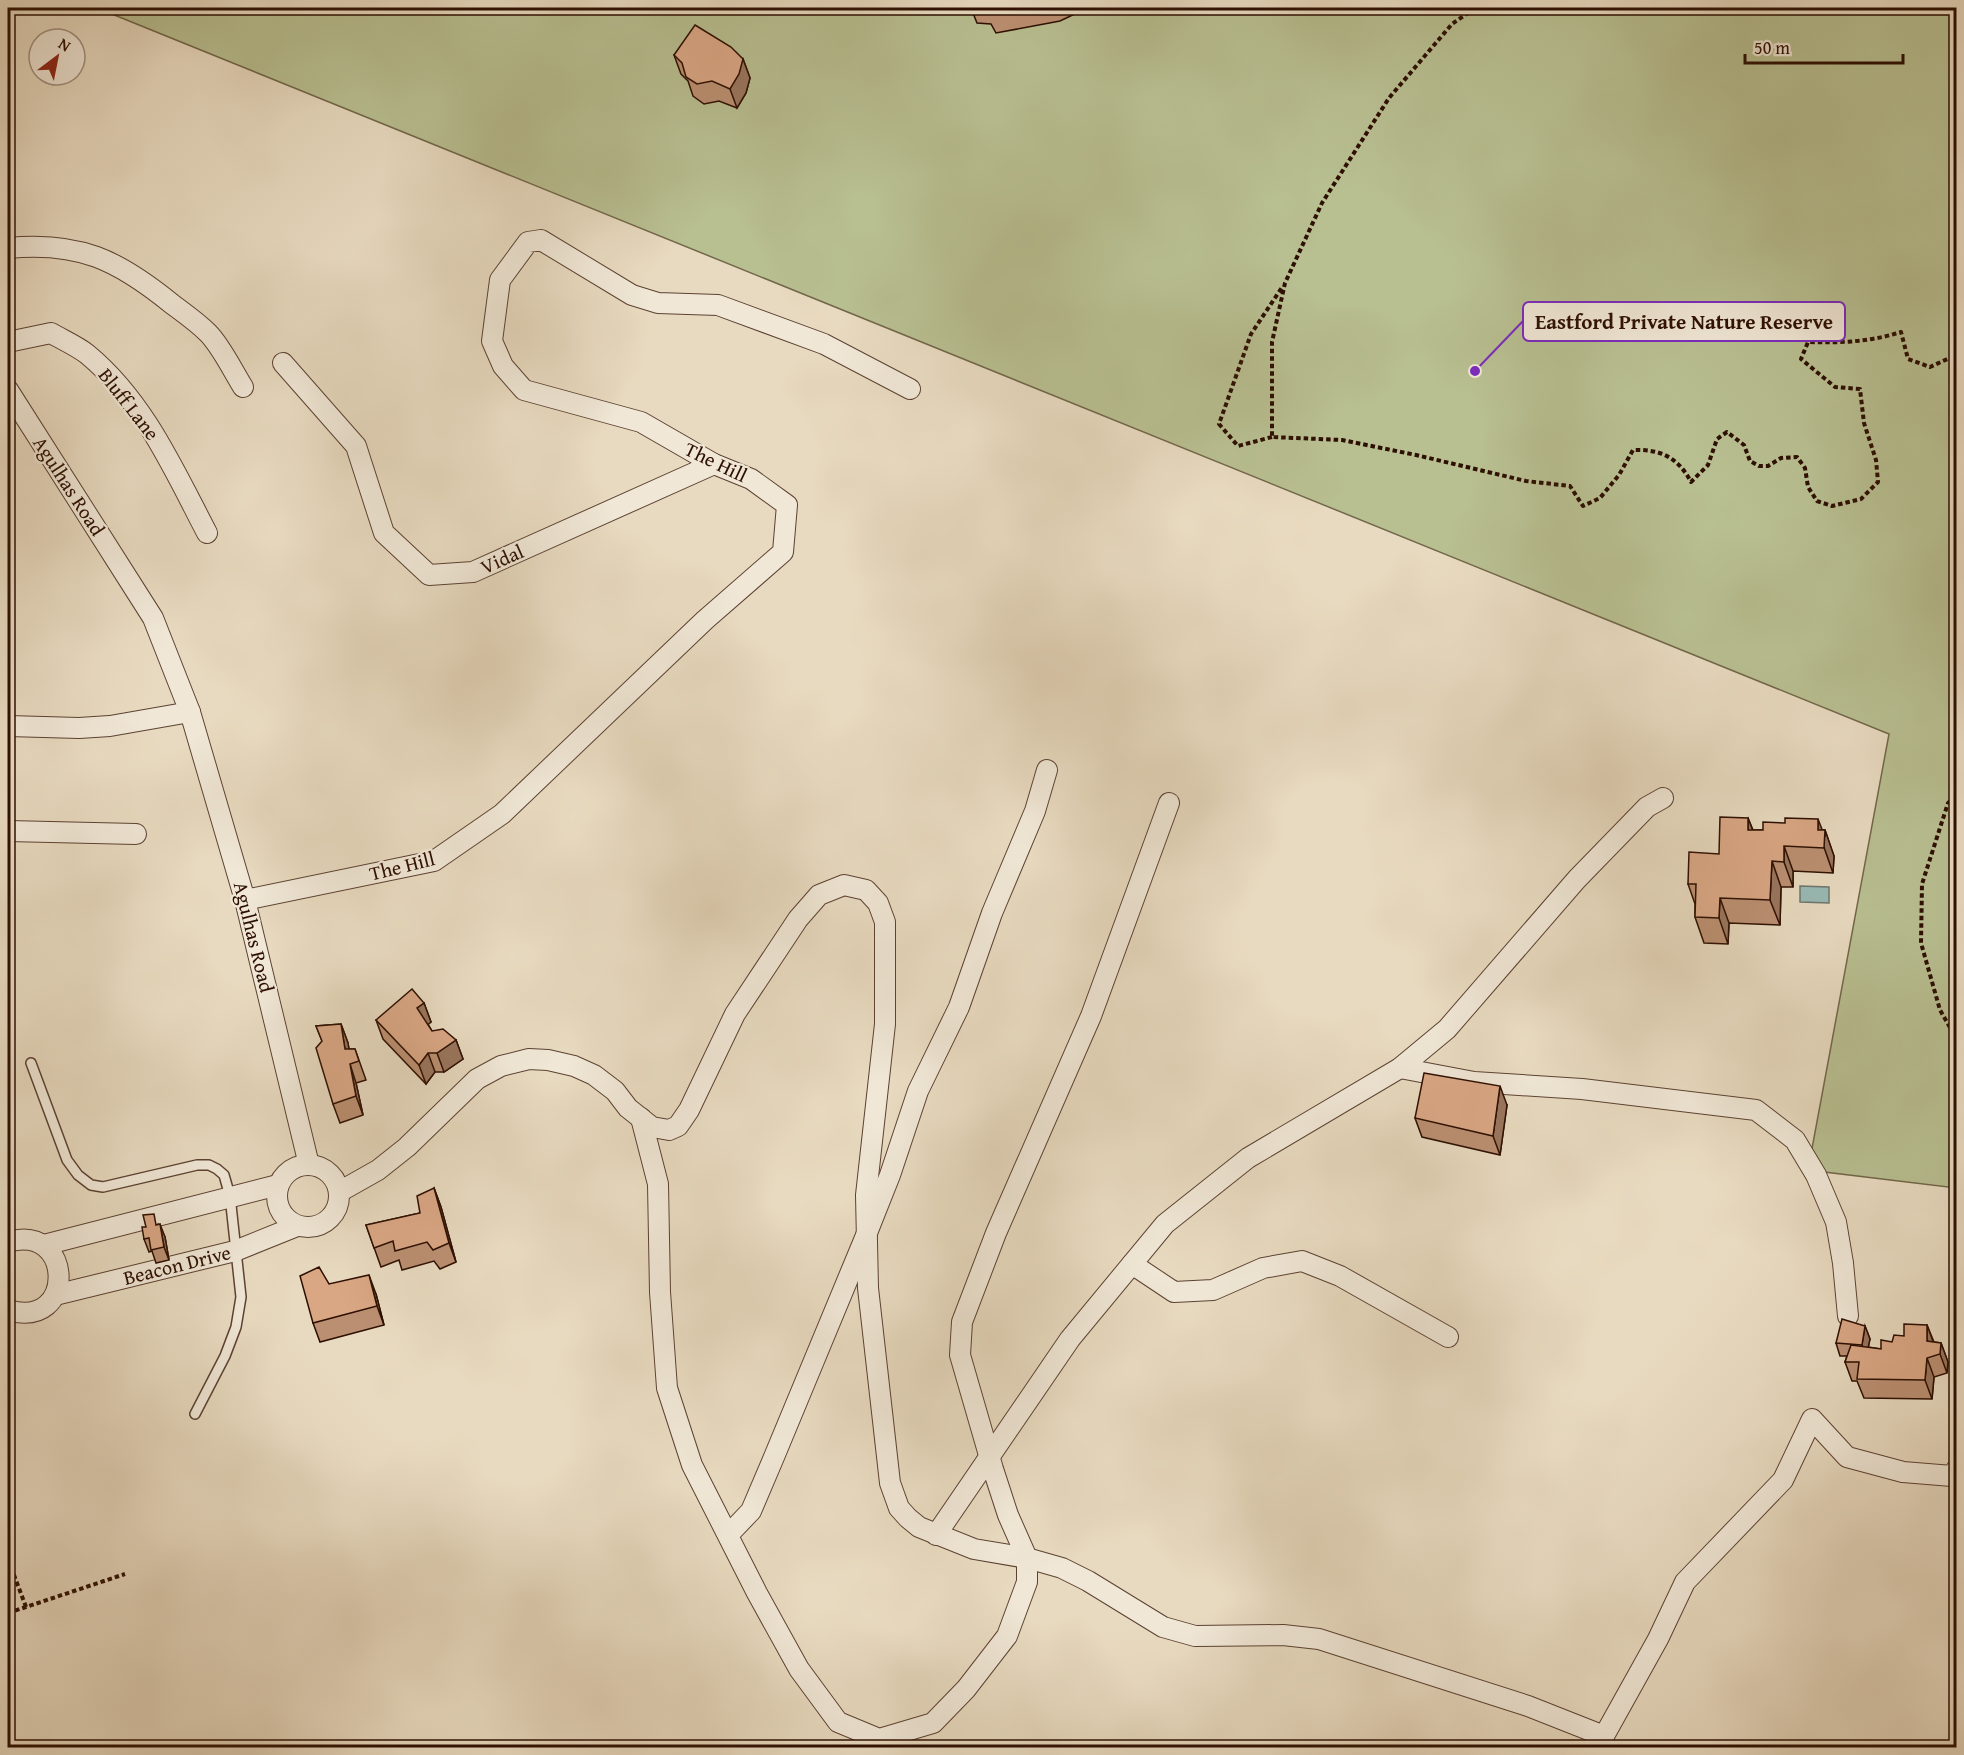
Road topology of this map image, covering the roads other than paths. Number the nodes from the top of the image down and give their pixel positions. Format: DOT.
graph roads {
  1 [pos="8,248"];
  2 [pos="8,342"];
  3 [pos="283,363"];
  4 [pos="243,387"];
  5 [pos="910,389"];
  6 [pos="8,390"];
  7 [pos="714,464"];
  8 [pos="207,533"];
  9 [pos="190,712"];
  10 [pos="8,726"];
  11 [pos="1047,770"];
  12 [pos="1663,798"];
  13 [pos="1169,803"];
  14 [pos="8,831"];
  15 [pos="135,834"];
  16 [pos="245,900"];
  17 [pos="31,1063"];
  18 [pos="1400,1068"];
  19 [pos="640,1118"];
  20 [pos="309,1165"];
  21 [pos="279,1185"];
  22 [pos="339,1192"];
  23 [pos="230,1196"];
  24 [pos="297,1226"];
  25 [pos="867,1233"];
  26 [pos="8,1242"];
  27 [pos="44,1245"];
  28 [pos="235,1251"];
  29 [pos="1132,1264"];
  30 [pos="55,1295"];
  31 [pos="8,1310"];
  32 [pos="1848,1316"];
  33 [pos="1448,1337"];
  34 [pos="195,1414"];
  35 [pos="989,1457"];
  36 [pos="1956,1470"];
  37 [pos="729,1534"];
  38 [pos="936,1535"];
  39 [pos="1027,1558"];
  40 [pos="1603,1742"];
  1 -- 4 [label="street"];
  2 -- 8 [label="street, Bluff Lane"];
  3 -- 7 [label="street, Vidal"];
  5 -- 7 [label="street, The Hill"];
  6 -- 9 [label="street, Agulhas Road"];
  7 -- 16 [label="street, The Hill"];
  9 -- 10 [label="street"];
  9 -- 16 [label="street, Agulhas Road"];
  11 -- 25 [label="street"];
  12 -- 18 [label="street"];
  13 -- 35 [label="street"];
  14 -- 15 [label="street"];
  16 -- 20 [label="street, Agulhas Road"];
  17 -- 23 [label="lane"];
  18 -- 29 [label="street"];
  18 -- 32 [label="street"];
  19 -- 22 [label="street"];
  19 -- 25 [label="street"];
  19 -- 37 [label="street"];
  20 -- 21 [label="street"];
  20 -- 22 [label="street"];
  21 -- 23 [label="street"];
  21 -- 24 [label="street"];
  22 -- 24 [label="street"];
  23 -- 27 [label="street"];
  23 -- 28 [label="lane"];
  24 -- 28 [label="street, Beacon Drive"];
  25 -- 37 [label="street"];
  25 -- 38 [label="street"];
  26 -- 27 [label="street"];
  27 -- 30 [label="street"];
  28 -- 30 [label="street, Beacon Drive"];
  28 -- 34 [label="lane"];
  29 -- 33 [label="street"];
  29 -- 35 [label="street"];
  30 -- 31 [label="street"];
  35 -- 38 [label="street"];
  35 -- 39 [label="street"];
  36 -- 40 [label="street"];
  37 -- 39 [label="street"];
  38 -- 39 [label="street"];
  39 -- 40 [label="street"];
}
